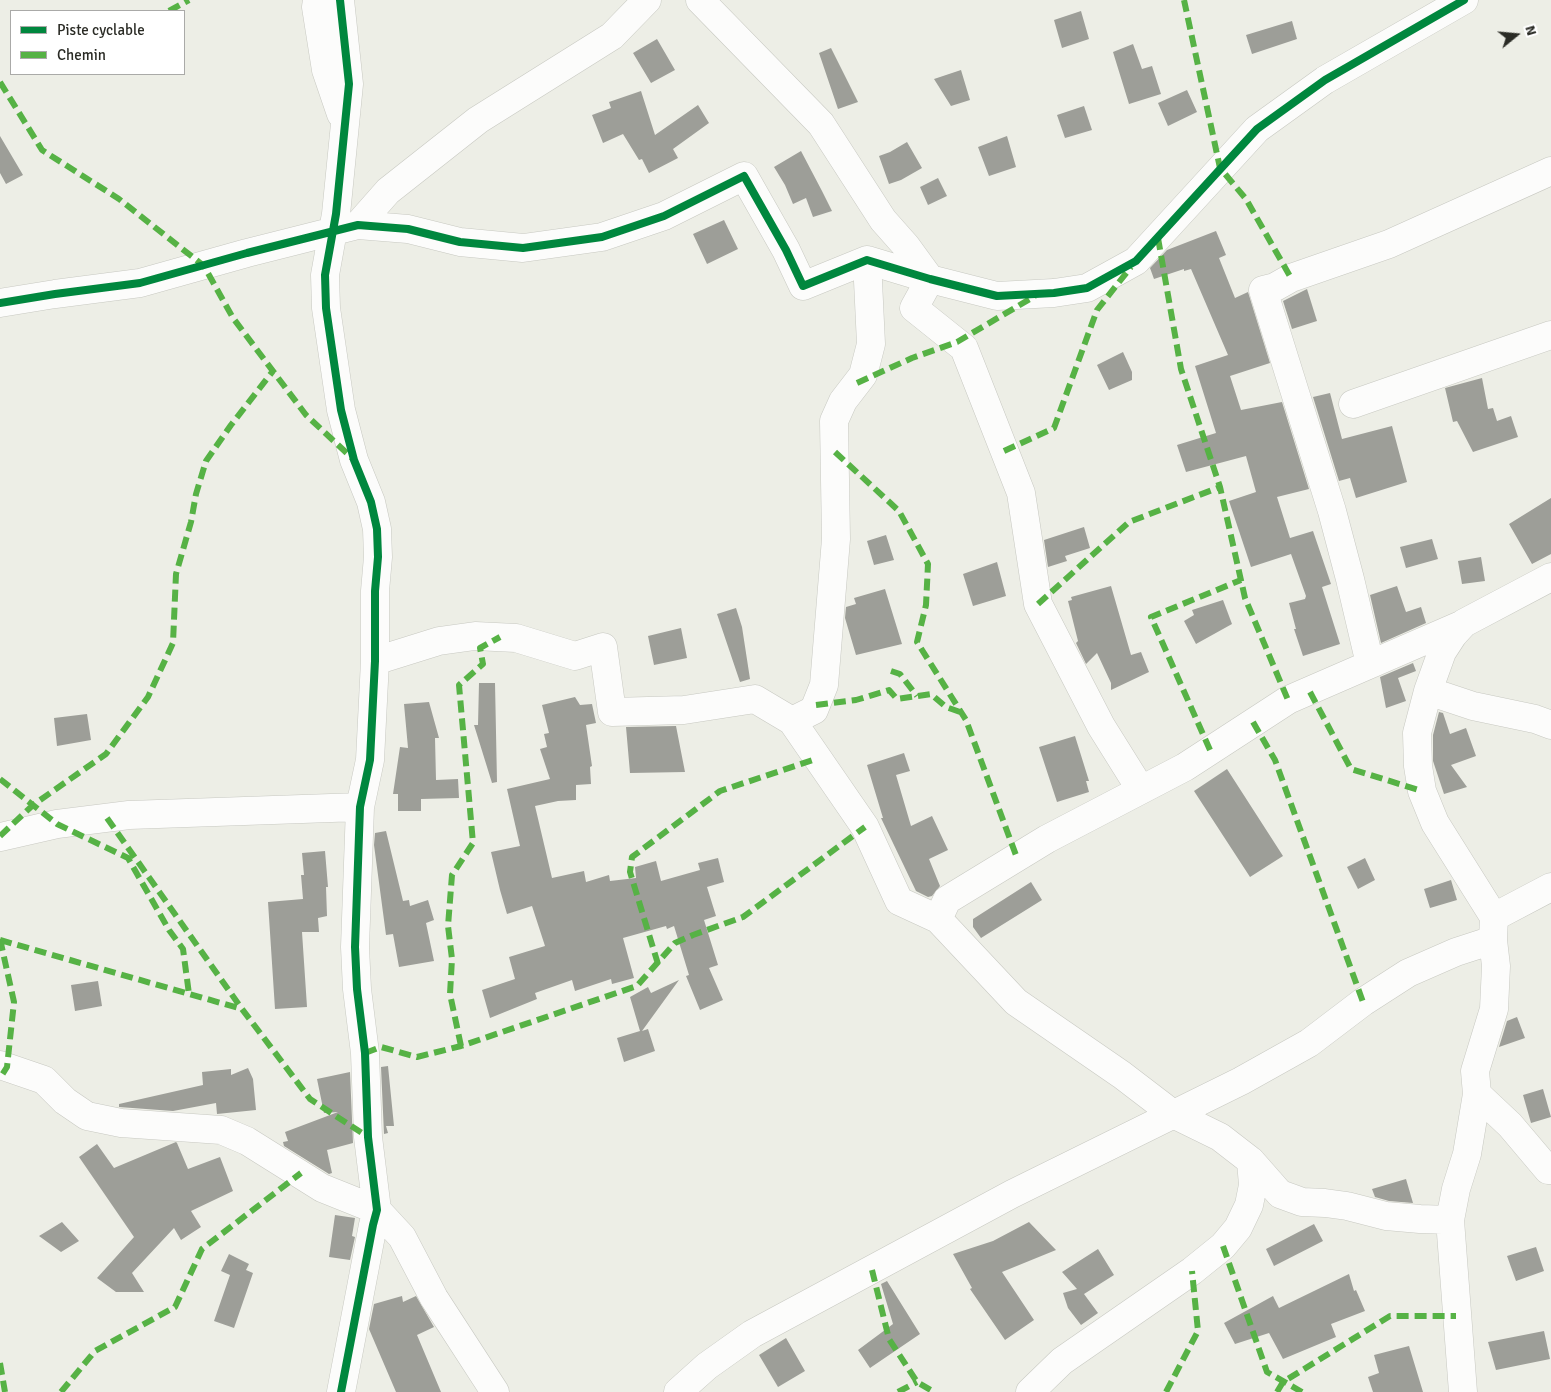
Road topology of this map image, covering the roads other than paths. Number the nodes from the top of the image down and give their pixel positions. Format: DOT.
graph roads {
  1 [pos="317,0"];
  2 [pos="340,0"];
  3 [pos="648,0"];
  4 [pos="700,0"];
  5 [pos="1464,0"];
  6 [pos="345,125"];
  7 [pos="1551,171"];
  8 [pos="346,227"];
  9 [pos="866,260"];
  10 [pos="930,279"];
  11 [pos="0,304"];
  12 [pos="1551,335"];
  13 [pos="1353,404"];
  14 [pos="1551,576"];
  15 [pos="1464,623"];
  16 [pos="374,661"];
  17 [pos="1370,664"];
  18 [pos="1428,691"];
  19 [pos="792,721"];
  20 [pos="1551,725"];
  21 [pos="1141,790"];
  22 [pos="360,807"];
  23 [pos="0,837"];
  24 [pos="1551,887"];
  25 [pos="938,919"];
  26 [pos="1493,929"];
  27 [pos="0,1065"];
  28 [pos="1478,1094"];
  29 [pos="1174,1114"];
  30 [pos="1251,1161"];
  31 [pos="1550,1172"];
  32 [pos="377,1210"];
  33 [pos="1450,1220"];
  34 [pos="342,1392"];
  35 [pos="495,1392"];
  36 [pos="678,1392"];
  37 [pos="1030,1392"];
  38 [pos="1463,1392"];
  1 -- 6 [label="street"];
  2 -- 6 [label="street"];
  3 -- 8 [label="street"];
  4 -- 10 [label="street"];
  5 -- 10 [label="street"];
  6 -- 8 [label="street"];
  7 -- 17 [label="street"];
  8 -- 9 [label="street"];
  8 -- 11 [label="street"];
  8 -- 16 [label="street"];
  9 -- 10 [label="street"];
  9 -- 19 [label="street"];
  10 -- 21 [label="street"];
  12 -- 13 [label="street"];
  14 -- 15 [label="street"];
  15 -- 17 [label="street"];
  15 -- 18 [label="street"];
  16 -- 19 [label="street"];
  16 -- 22 [label="street"];
  17 -- 21 [label="street"];
  18 -- 20 [label="street"];
  18 -- 26 [label="street"];
  19 -- 25 [label="street"];
  21 -- 25 [label="street"];
  22 -- 23 [label="street"];
  22 -- 32 [label="street"];
  24 -- 26 [label="street"];
  25 -- 29 [label="street"];
  26 -- 28 [label="street"];
  26 -- 29 [label="street"];
  27 -- 32 [label="street"];
  28 -- 31 [label="street"];
  28 -- 33 [label="street"];
  29 -- 30 [label="street"];
  29 -- 36 [label="street"];
  30 -- 33 [label="street"];
  30 -- 37 [label="street"];
  32 -- 34 [label="street"];
  32 -- 35 [label="street"];
  33 -- 38 [label="street"];
}
